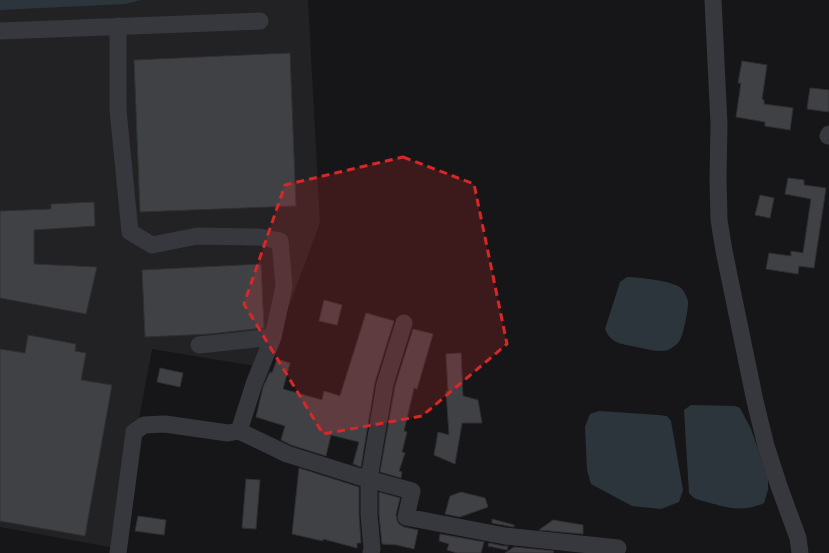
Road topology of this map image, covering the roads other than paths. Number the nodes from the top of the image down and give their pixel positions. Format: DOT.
graph roads {
  1 [pos="713,0"];
  2 [pos="260,21"];
  3 [pos="118,26"];
  4 [pos="0,30"];
  5 [pos="404,323"];
  6 [pos="272,337"];
  7 [pos="199,345"];
  8 [pos="239,431"];
  9 [pos="369,479"];
  10 [pos="618,548"];
  11 [pos="118,553"];
  12 [pos="371,553"];
  13 [pos="800,553"];
  1 -- 13 [label="street"];
  2 -- 3 [label="street"];
  3 -- 4 [label="street"];
  3 -- 6 [label="street"];
  5 -- 9 [label="street"];
  6 -- 7 [label="street"];
  6 -- 8 [label="street"];
  8 -- 9 [label="street"];
  8 -- 11 [label="street"];
  9 -- 10 [label="street"];
  9 -- 12 [label="street"];
}
